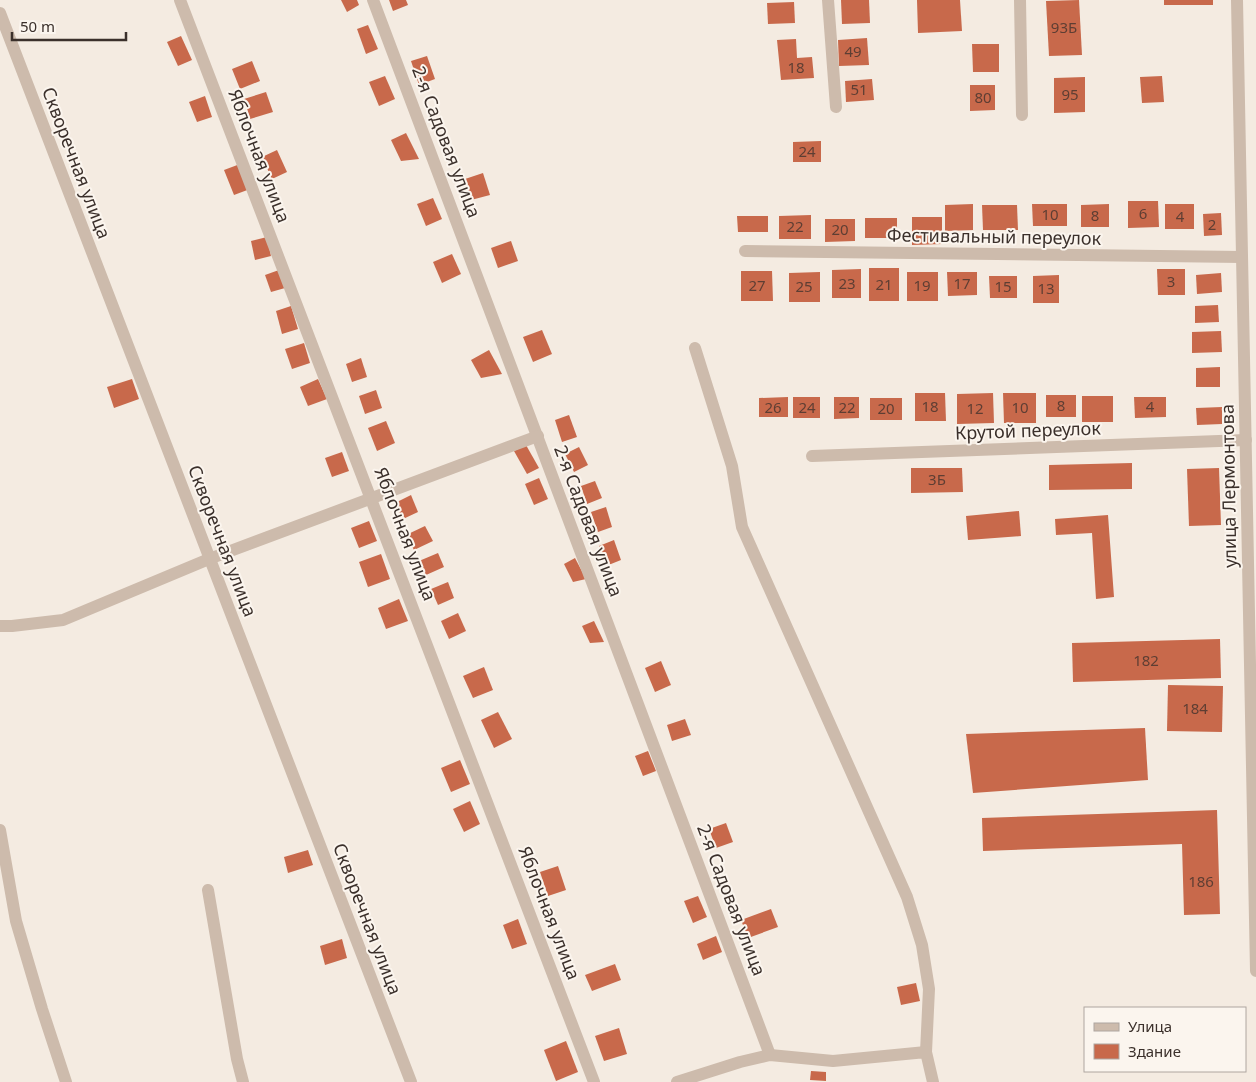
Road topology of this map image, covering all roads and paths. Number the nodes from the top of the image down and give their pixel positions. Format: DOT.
graph roads {
  1 [pos="180,0"];
  2 [pos="373,0"];
  3 [pos="828,0"];
  4 [pos="1020,0"];
  5 [pos="1237,0"];
  6 [pos="0,13"];
  7 [pos="836,107"];
  8 [pos="1022,115"];
  9 [pos="745,252"];
  10 [pos="1242,257"];
  11 [pos="696,348"];
  12 [pos="538,436"];
  13 [pos="1246,440"];
  14 [pos="812,456"];
  15 [pos="372,498"];
  16 [pos="209,559"];
  17 [pos="0,626"];
  18 [pos="1254,719"];
  19 [pos="0,830"];
  20 [pos="208,890"];
  21 [pos="1256,971"];
  22 [pos="926,1052"];
  23 [pos="770,1054"];
  24 [pos="66,1082"];
  25 [pos="243,1082"];
  26 [pos="411,1082"];
  27 [pos="594,1082"];
  28 [pos="677,1082"];
  29 [pos="933,1082"];
  1 -- 15 [label="street, Яблочная улица"];
  2 -- 12 [label="street, 2-я Садовая улица"];
  3 -- 7 [label="street"];
  4 -- 8 [label="street"];
  5 -- 10 [label="street, улица Лермонтова"];
  6 -- 16 [label="street, Скворечная улица"];
  9 -- 10 [label="street, Фестивальный переулок"];
  10 -- 13 [label="street, улица Лермонтова"];
  11 -- 22 [label="street"];
  12 -- 15 [label="street"];
  12 -- 23 [label="street, 2-я Садовая улица"];
  13 -- 14 [label="street, Крутой переулок"];
  13 -- 18 [label="street, улица Лермонтова"];
  15 -- 16 [label="street"];
  15 -- 27 [label="street, Яблочная улица"];
  16 -- 17 [label="street"];
  16 -- 26 [label="street, Скворечная улица"];
  18 -- 21 [label="street, улица Лермонтова"];
  19 -- 24 [label="street"];
  20 -- 25 [label="street"];
  22 -- 23 [label="street"];
  22 -- 29 [label="street"];
  23 -- 28 [label="street"];
}
